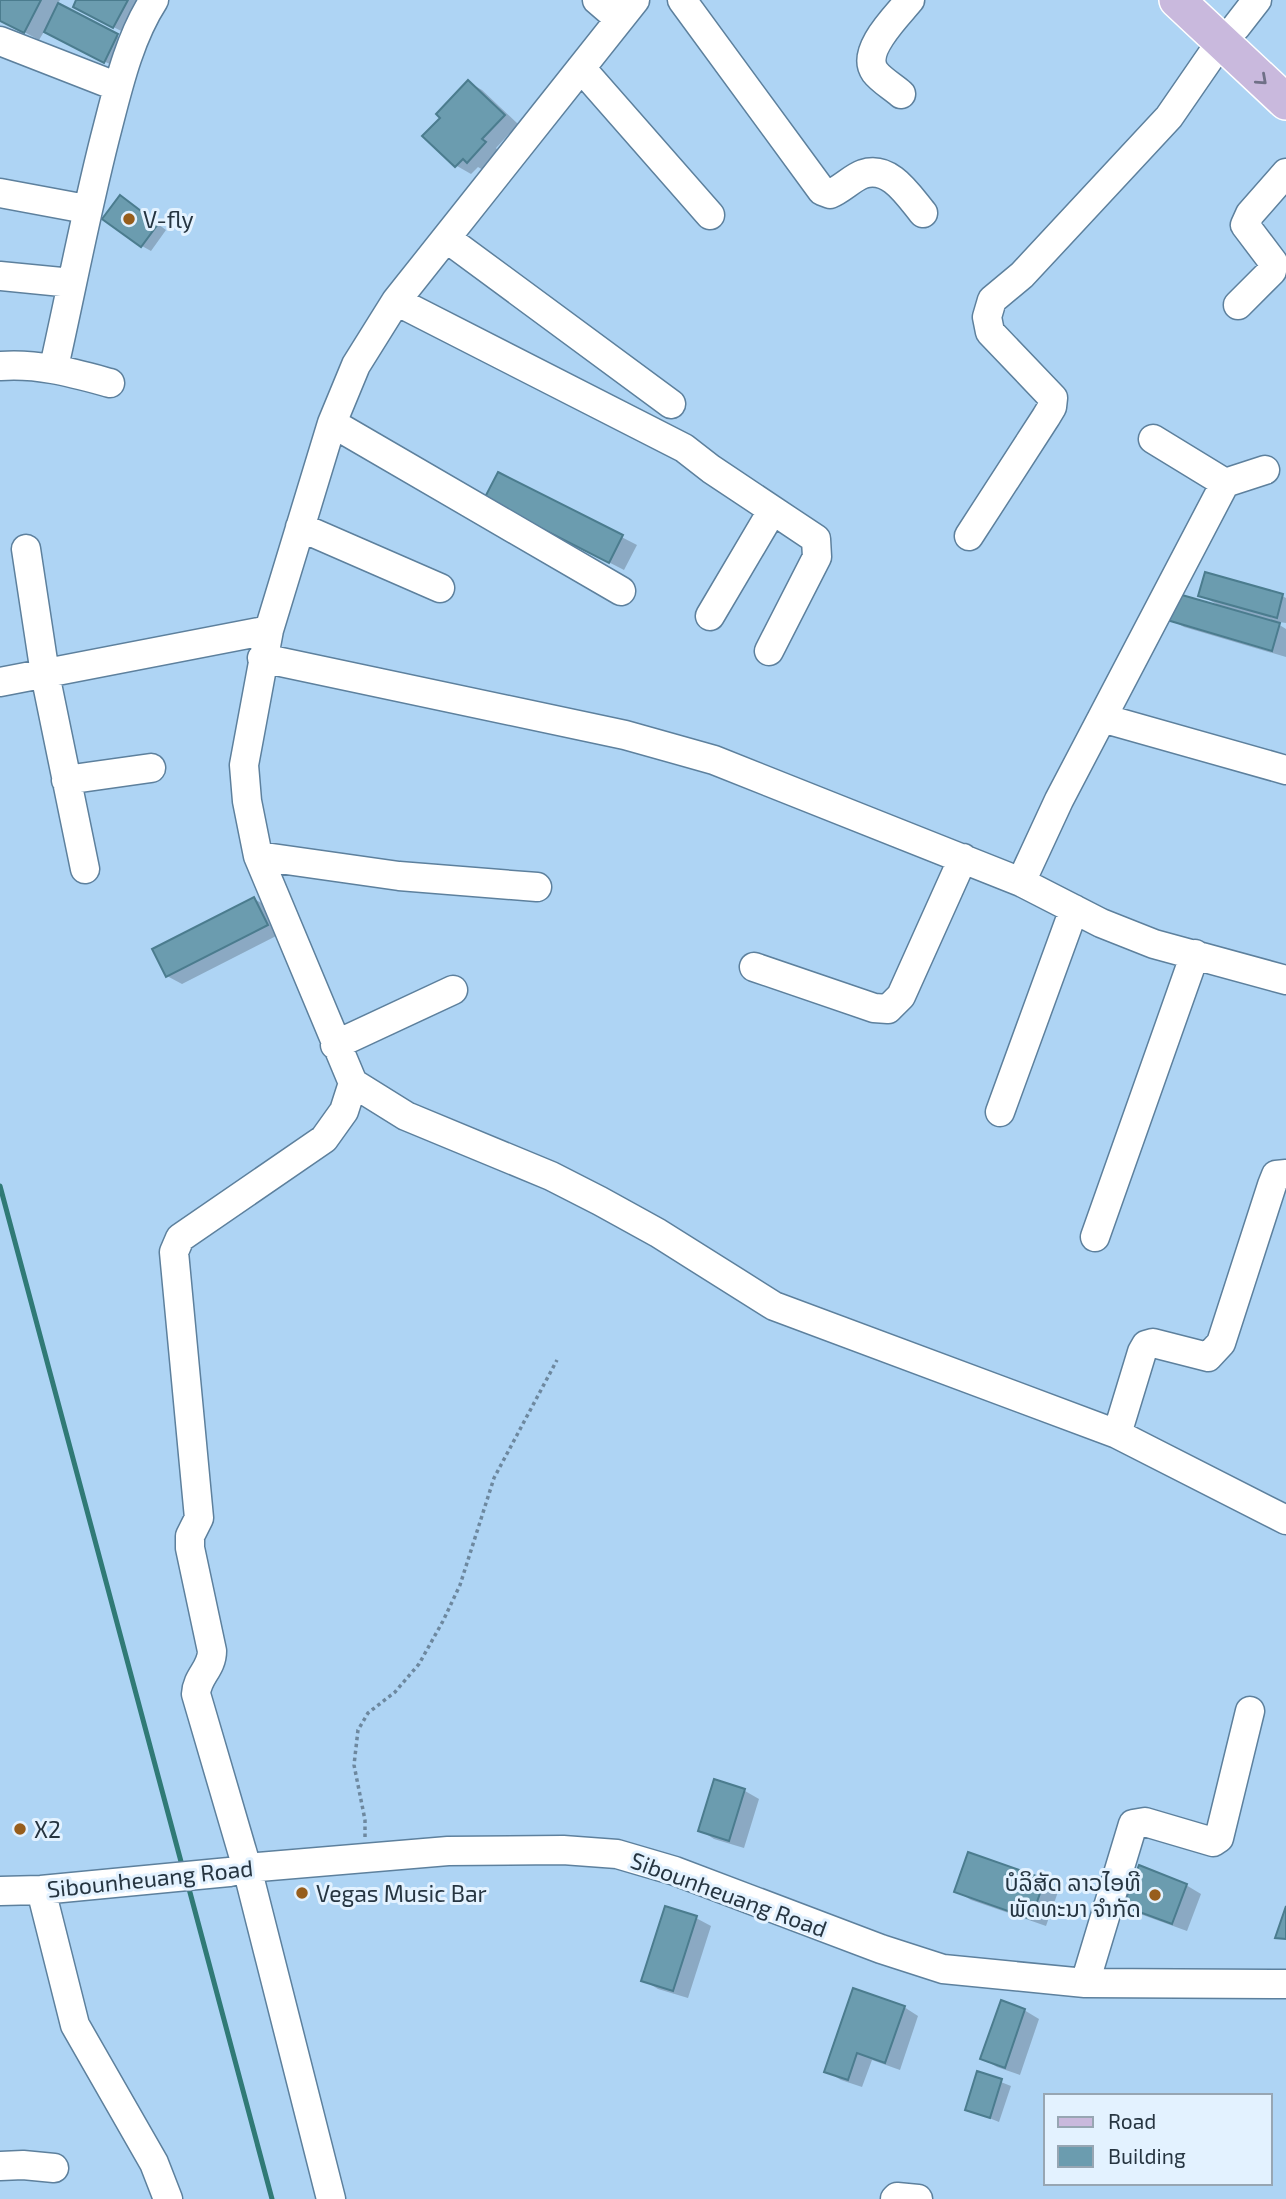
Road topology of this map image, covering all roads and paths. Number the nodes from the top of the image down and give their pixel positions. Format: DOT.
graph roads {
  1 [pos="154,0"];
  2 [pos="597,0"];
  3 [pos="682,0"];
  4 [pos="910,0"];
  5 [pos="1177,0"];
  6 [pos="1208,0"];
  7 [pos="1257,0"];
  8 [pos="627,10"];
  9 [pos="1228,35"];
  10 [pos="0,41"];
  11 [pos="581,68"];
  12 [pos="1286,70"];
  13 [pos="118,87"];
  14 [pos="901,94"];
  15 [pos="1286,102"];
  16 [pos="1286,173"];
  17 [pos="0,193"];
  18 [pos="86,209"];
  19 [pos="923,213"];
  20 [pos="710,215"];
  21 [pos="446,238"];
  22 [pos="0,275"];
  23 [pos="72,283"];
  24 [pos="396,301"];
  25 [pos="1238,305"];
  26 [pos="0,366"];
  27 [pos="54,368"];
  28 [pos="110,383"];
  29 [pos="632,421"];
  30 [pos="332,424"];
  31 [pos="1153,439"];
  32 [pos="1265,470"];
  33 [pos="1226,483"];
  34 [pos="772,511"];
  35 [pos="300,527"];
  36 [pos="969,536"];
  37 [pos="26,550"];
  38 [pos="440,588"];
  39 [pos="621,591"];
  40 [pos="710,616"];
  41 [pos="269,630"];
  42 [pos="769,651"];
  43 [pos="262,658"];
  44 [pos="45,674"];
  45 [pos="0,682"];
  46 [pos="1102,718"];
  47 [pos="151,768"];
  48 [pos="1286,770"];
  49 [pos="66,780"];
  50 [pos="258,856"];
  51 [pos="962,858"];
  52 [pos="85,869"];
  53 [pos="1021,883"];
  54 [pos="537,887"];
  55 [pos="1074,909"];
  56 [pos="1195,954"];
  57 [pos="754,967"];
  58 [pos="1286,980"];
  59 [pos="453,990"];
  60 [pos="335,1045"];
  61 [pos="353,1083"];
  62 [pos="1000,1112"];
  63 [pos="1286,1174"];
  64 [pos="1095,1237"];
  65 [pos="557,1360"];
  66 [pos="1117,1434"];
  67 [pos="1286,1520"];
  68 [pos="1250,1711"];
  69 [pos="365,1857"];
  70 [pos="238,1870"];
  71 [pos="41,1890"];
  72 [pos="0,1891"];
  73 [pos="1085,1983"];
  74 [pos="1286,1984"];
  75 [pos="0,2166"];
  76 [pos="54,2168"];
  77 [pos="168,2199"];
  78 [pos="331,2199"];
  79 [pos="895,2199"];
  80 [pos="918,2199"];
  1 -- 13 [label="street"];
  2 -- 8 [label="street"];
  3 -- 19 [label="street"];
  4 -- 14 [label="street"];
  5 -- 9 [label="main road"];
  6 -- 9 [label="main road"];
  7 -- 9 [label="street"];
  8 -- 11 [label="street"];
  9 -- 12 [label="main road"];
  9 -- 15 [label="main road, one-way"];
  9 -- 36 [label="street"];
  10 -- 13 [label="street"];
  11 -- 20 [label="street"];
  11 -- 21 [label="street"];
  13 -- 18 [label="street"];
  16 -- 25 [label="street"];
  17 -- 18 [label="street"];
  18 -- 23 [label="street"];
  21 -- 24 [label="street"];
  21 -- 29 [label="street"];
  22 -- 23 [label="street"];
  23 -- 27 [label="street"];
  24 -- 29 [label="street"];
  24 -- 30 [label="street"];
  26 -- 27 [label="street"];
  27 -- 28 [label="street"];
  29 -- 34 [label="street"];
  30 -- 35 [label="street"];
  30 -- 39 [label="street"];
  31 -- 33 [label="street"];
  32 -- 33 [label="street"];
  33 -- 46 [label="street"];
  34 -- 40 [label="street"];
  34 -- 42 [label="street"];
  35 -- 38 [label="street"];
  35 -- 41 [label="street"];
  37 -- 44 [label="street"];
  41 -- 43 [label="street"];
  41 -- 44 [label="street"];
  43 -- 50 [label="street"];
  43 -- 51 [label="street"];
  44 -- 45 [label="street"];
  44 -- 49 [label="street"];
  46 -- 48 [label="street"];
  46 -- 53 [label="street"];
  47 -- 49 [label="street"];
  49 -- 52 [label="street"];
  50 -- 54 [label="street"];
  50 -- 60 [label="street"];
  51 -- 53 [label="street"];
  51 -- 57 [label="street"];
  53 -- 55 [label="street"];
  55 -- 56 [label="street"];
  55 -- 62 [label="street"];
  56 -- 58 [label="street"];
  56 -- 64 [label="street"];
  59 -- 60 [label="street"];
  60 -- 61 [label="street"];
  61 -- 66 [label="street"];
  61 -- 70 [label="street"];
  63 -- 66 [label="street"];
  65 -- 69 [label="path"];
  66 -- 67 [label="street"];
  68 -- 73 [label="street"];
  69 -- 70 [label="street, Sibounheuang Road"];
  69 -- 73 [label="street, Sibounheuang Road"];
  70 -- 71 [label="street, Sibounheuang Road"];
  70 -- 78 [label="street"];
  71 -- 72 [label="street, Sibounheuang Road"];
  71 -- 77 [label="street"];
  73 -- 74 [label="street, Sibounheuang Road"];
  75 -- 76 [label="street"];
  79 -- 80 [label="street"];
}
